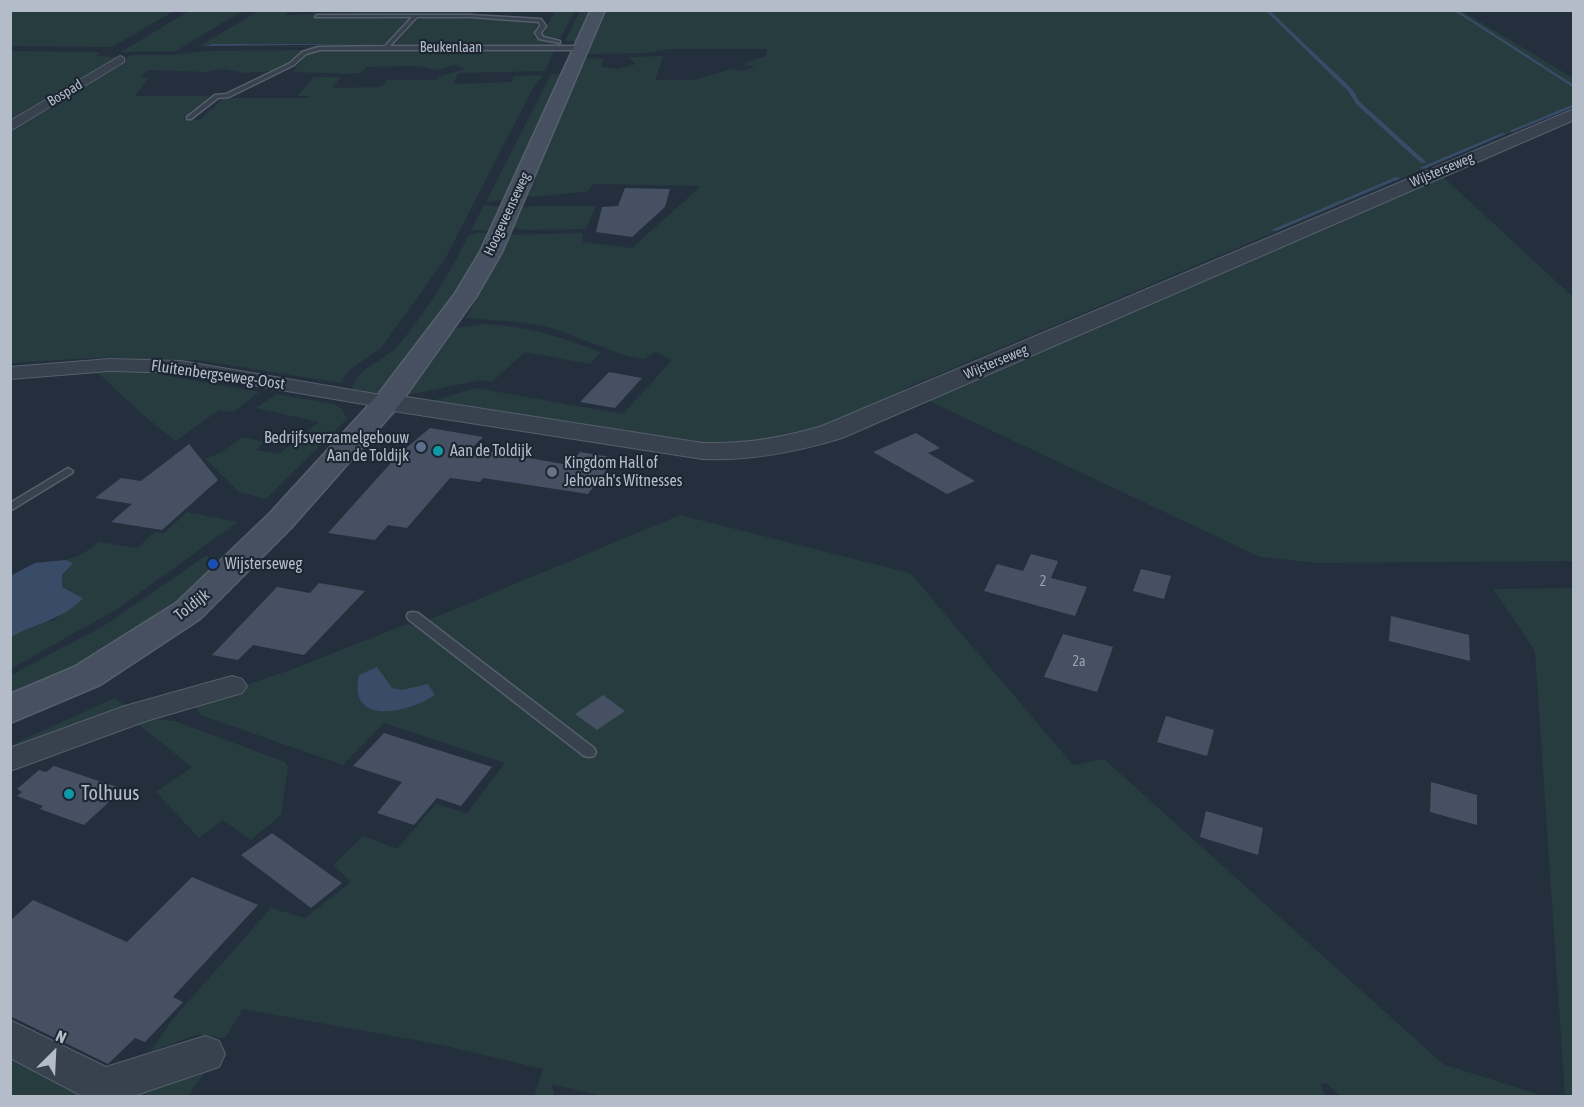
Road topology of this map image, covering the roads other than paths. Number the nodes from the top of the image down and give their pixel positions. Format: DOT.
graph roads {
  1 [pos="598,10"];
  2 [pos="317,16"];
  3 [pos="416,16"];
  4 [pos="583,46"];
  5 [pos="386,48"];
  6 [pos="120,60"];
  7 [pos="1574,114"];
  8 [pos="189,118"];
  9 [pos="10,126"];
  10 [pos="10,373"];
  11 [pos="387,402"];
  12 [pos="68,471"];
  13 [pos="10,508"];
  14 [pos="413,616"];
  15 [pos="232,686"];
  16 [pos="10,710"];
  17 [pos="589,752"];
  18 [pos="10,760"];
  19 [pos="10,1038"];
  20 [pos="205,1054"];
  1 -- 4 [label="main road, Hoogeveenseweg"];
  2 -- 3 [label="lane, Beukenlaan"];
  3 -- 4 [label="lane, Beukenlaan"];
  3 -- 5 [label="lane"];
  4 -- 5 [label="lane, Beukenlaan"];
  4 -- 11 [label="main road, Hoogeveenseweg"];
  5 -- 8 [label="lane, Beukenlaan"];
  6 -- 9 [label="street, Bospad"];
  7 -- 11 [label="street, Wijsterseweg"];
  10 -- 11 [label="street, Fluitenbergseweg-Oost"];
  11 -- 16 [label="main road, Toldijk"];
  12 -- 13 [label="lane"];
  14 -- 17 [label="lane"];
  15 -- 18 [label="street"];
  19 -- 20 [label="street"];
}
